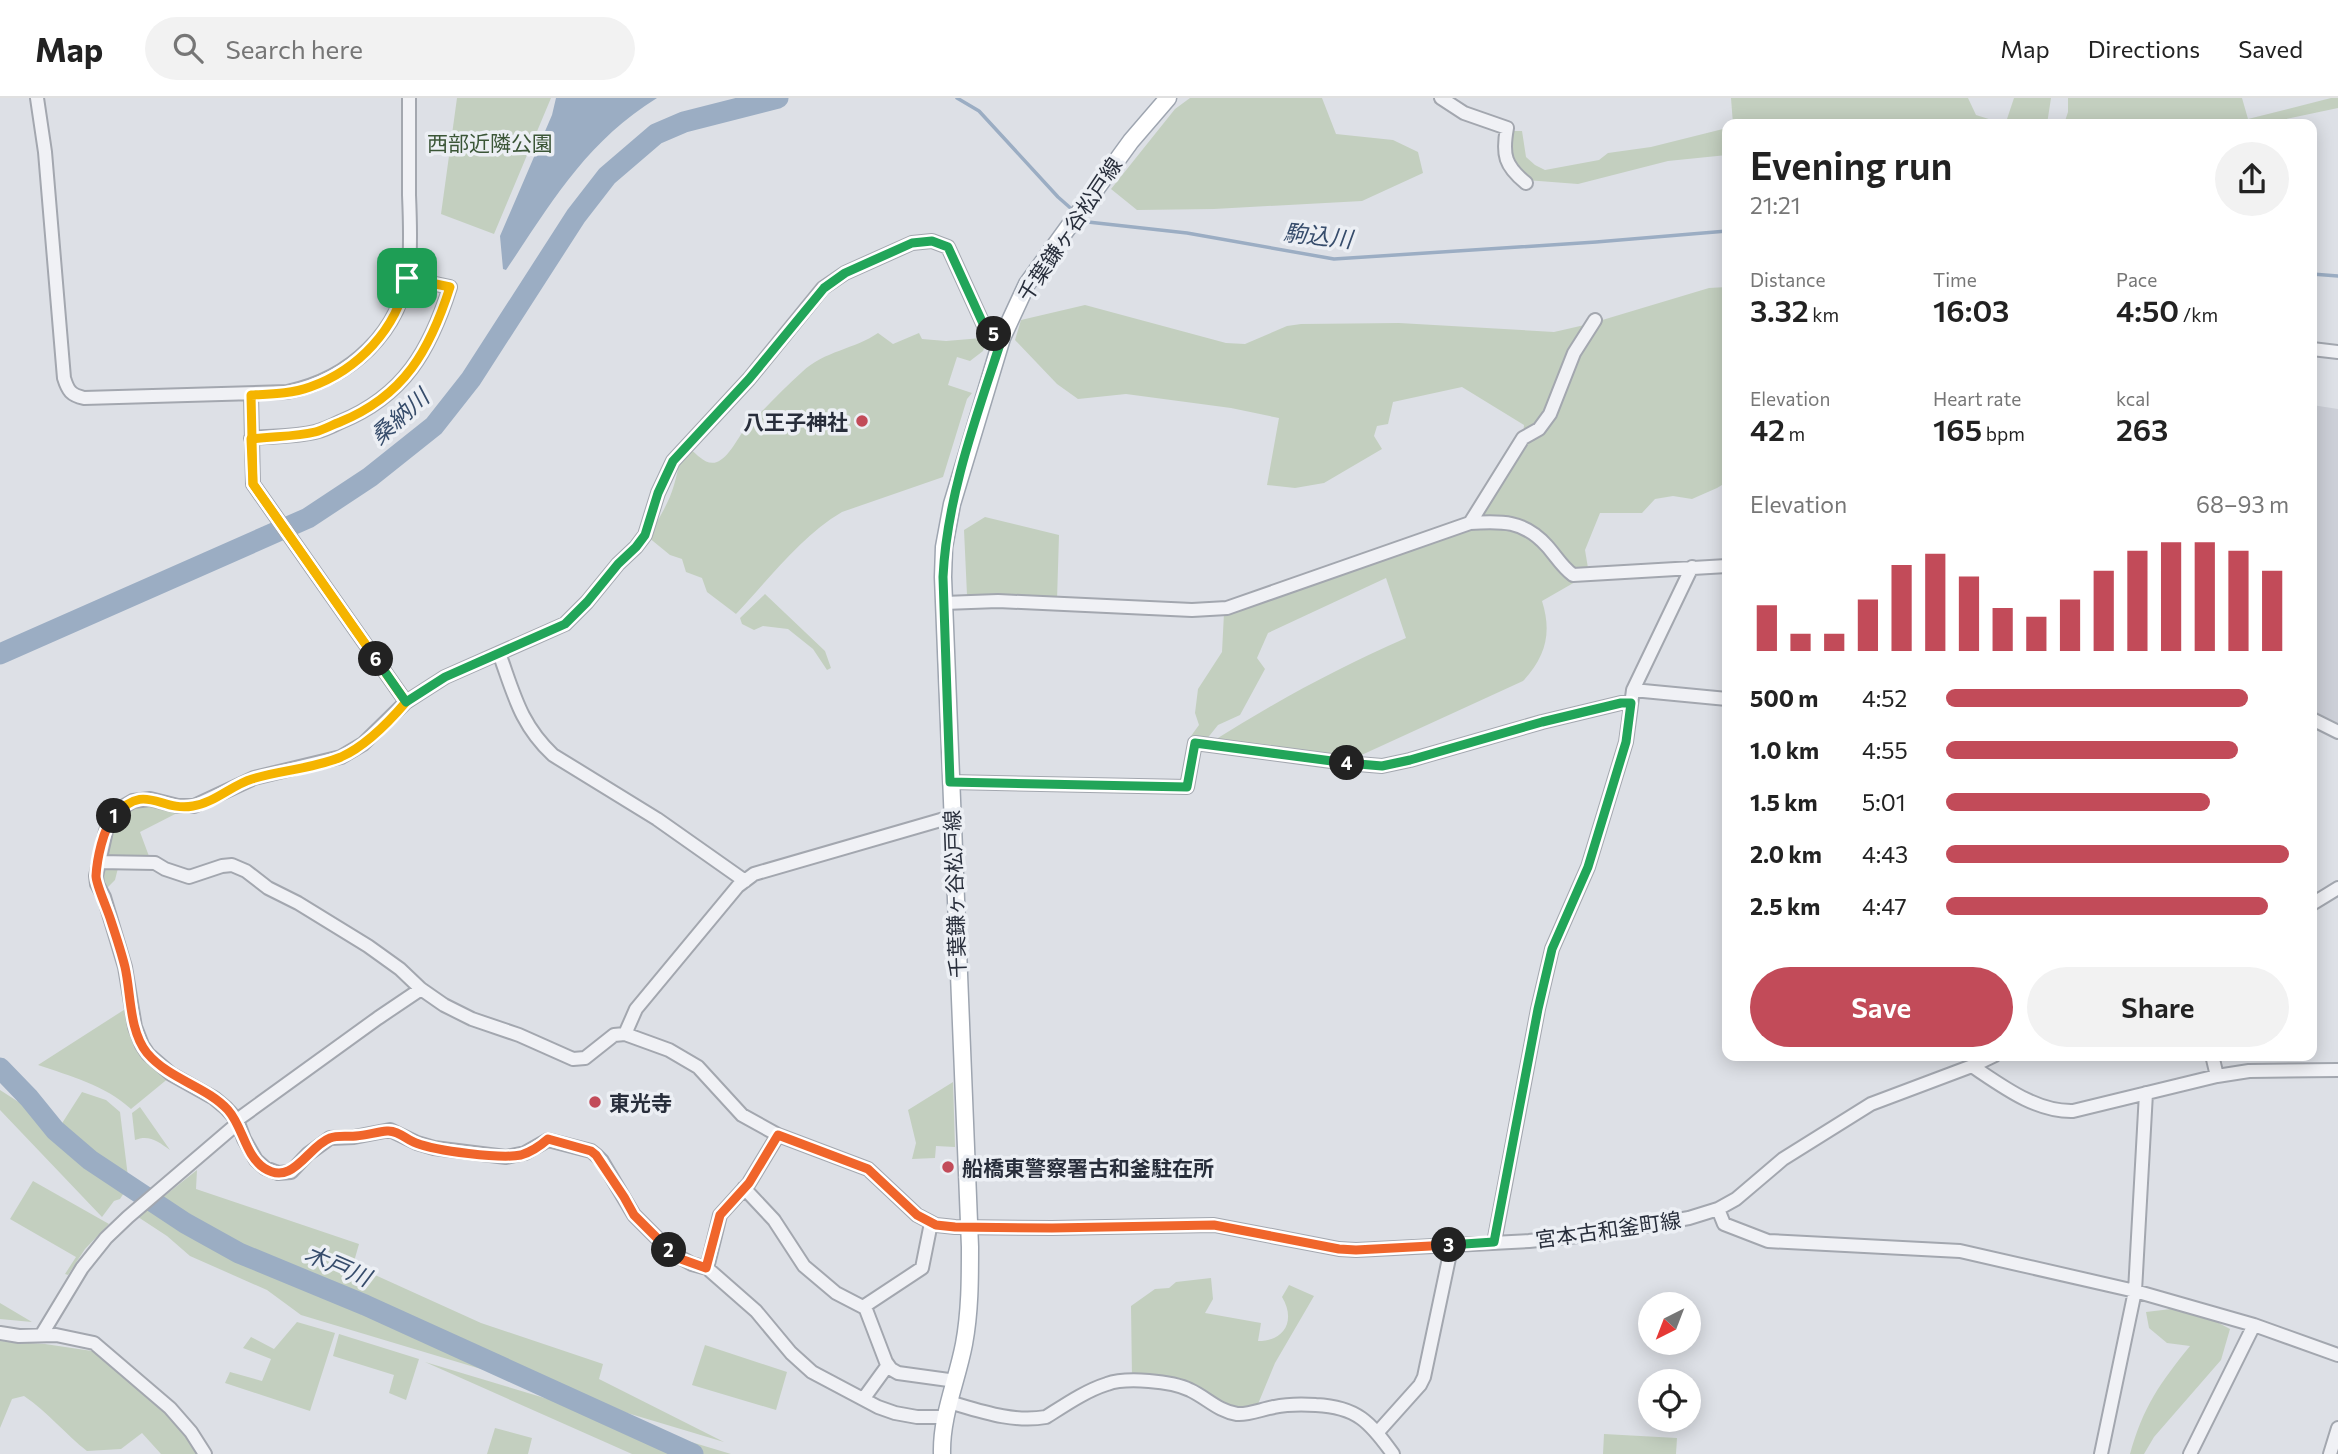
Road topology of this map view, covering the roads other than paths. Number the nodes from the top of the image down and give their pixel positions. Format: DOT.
graph roads {
  1 [pos="37,98"];
  2 [pos="408,98"];
  3 [pos="1168,98"];
  4 [pos="1441,98"];
  5 [pos="1526,183"];
  6 [pos="407,278"];
  7 [pos="1595,320"];
  8 [pos="1002,338"];
  9 [pos="2317,350"];
  10 [pos="2338,352"];
  11 [pos="251,395"];
  12 [pos="251,439"];
  13 [pos="1470,523"];
  14 [pos="1722,566"];
  15 [pos="1692,567"];
  16 [pos="944,603"];
  17 [pos="499,653"];
  18 [pos="1632,696"];
  19 [pos="1722,699"];
  20 [pos="406,702"];
  21 [pos="2317,722"];
  22 [pos="2338,732"];
  23 [pos="950,782"];
  24 [pos="951,817"];
  25 [pos="99,862"];
  26 [pos="745,881"];
  27 [pos="2338,888"];
  28 [pos="2317,901"];
  29 [pos="421,989"];
  30 [pos="625,1034"];
  31 [pos="1982,1061"];
  32 [pos="2213,1061"];
  33 [pos="1972,1066"];
  34 [pos="2338,1070"];
  35 [pos="2217,1076"];
  36 [pos="2146,1093"];
  37 [pos="237,1122"];
  38 [pos="778,1135"];
  39 [pos="744,1188"];
  40 [pos="1718,1209"];
  41 [pos="931,1223"];
  42 [pos="970,1227"];
  43 [pos="1494,1242"];
  44 [pos="1451,1244"];
  45 [pos="706,1268"];
  46 [pos="2135,1290"];
  47 [pos="865,1307"];
  48 [pos="2254,1325"];
  49 [pos="0,1334"];
  50 [pos="42,1334"];
  51 [pos="2338,1355"];
  52 [pos="888,1365"];
  53 [pos="956,1381"];
  54 [pos="864,1398"];
  55 [pos="946,1409"];
  56 [pos="2338,1428"];
  57 [pos="1377,1433"];
  58 [pos="205,1454"];
  59 [pos="942,1454"];
  60 [pos="1392,1454"];
  61 [pos="2101,1454"];
  62 [pos="2190,1454"];
  63 [pos="2330,1454"];
  1 -- 11 [label="street"];
  2 -- 6 [label="street"];
  3 -- 8 [label="main road, 千葉鎌ヶ谷松戸線"];
  4 -- 5 [label="street"];
  6 -- 11 [label="street"];
  6 -- 12 [label="street"];
  7 -- 13 [label="street"];
  8 -- 16 [label="main road, 千葉鎌ヶ谷松戸線"];
  8 -- 17 [label="street"];
  9 -- 10 [label="street"];
  11 -- 12 [label="street"];
  12 -- 20 [label="street"];
  13 -- 15 [label="street"];
  13 -- 16 [label="street"];
  14 -- 15 [label="street"];
  15 -- 18 [label="street"];
  16 -- 23 [label="main road, 千葉鎌ヶ谷松戸線"];
  17 -- 20 [label="street"];
  17 -- 26 [label="street"];
  18 -- 19 [label="street"];
  18 -- 23 [label="street"];
  18 -- 43 [label="street"];
  20 -- 25 [label="street"];
  21 -- 22 [label="street"];
  23 -- 24 [label="main road, 千葉鎌ヶ谷松戸線"];
  24 -- 26 [label="street"];
  24 -- 42 [label="main road, 千葉鎌ヶ谷松戸線"];
  25 -- 29 [label="street"];
  25 -- 37 [label="street"];
  26 -- 30 [label="street"];
  27 -- 28 [label="street"];
  29 -- 30 [label="street"];
  29 -- 37 [label="street"];
  30 -- 38 [label="street"];
  31 -- 33 [label="street, 宮本古和釜町線"];
  32 -- 35 [label="street"];
  33 -- 36 [label="street"];
  33 -- 40 [label="street, 宮本古和釜町線"];
  34 -- 35 [label="street"];
  35 -- 36 [label="street"];
  36 -- 46 [label="street"];
  37 -- 45 [label="street"];
  37 -- 50 [label="street"];
  38 -- 39 [label="street"];
  38 -- 41 [label="street"];
  39 -- 45 [label="street"];
  39 -- 47 [label="street"];
  40 -- 43 [label="street, 宮本古和釜町線"];
  40 -- 46 [label="street"];
  41 -- 42 [label="street, 宮本古和釜町線"];
  41 -- 47 [label="street"];
  42 -- 44 [label="street, 宮本古和釜町線"];
  42 -- 53 [label="main road, 千葉鎌ヶ谷松戸線"];
  43 -- 44 [label="street, 宮本古和釜町線"];
  44 -- 57 [label="street"];
  45 -- 54 [label="street"];
  46 -- 48 [label="street"];
  46 -- 61 [label="street"];
  47 -- 52 [label="street"];
  48 -- 51 [label="street"];
  48 -- 62 [label="street"];
  49 -- 50 [label="street"];
  50 -- 58 [label="street"];
  52 -- 53 [label="street"];
  52 -- 54 [label="street"];
  53 -- 55 [label="main road, 千葉鎌ヶ谷松戸線"];
  54 -- 55 [label="street"];
  55 -- 57 [label="street"];
  55 -- 59 [label="main road, 千葉鎌ヶ谷松戸線"];
  56 -- 63 [label="street"];
  57 -- 60 [label="street"];
}
